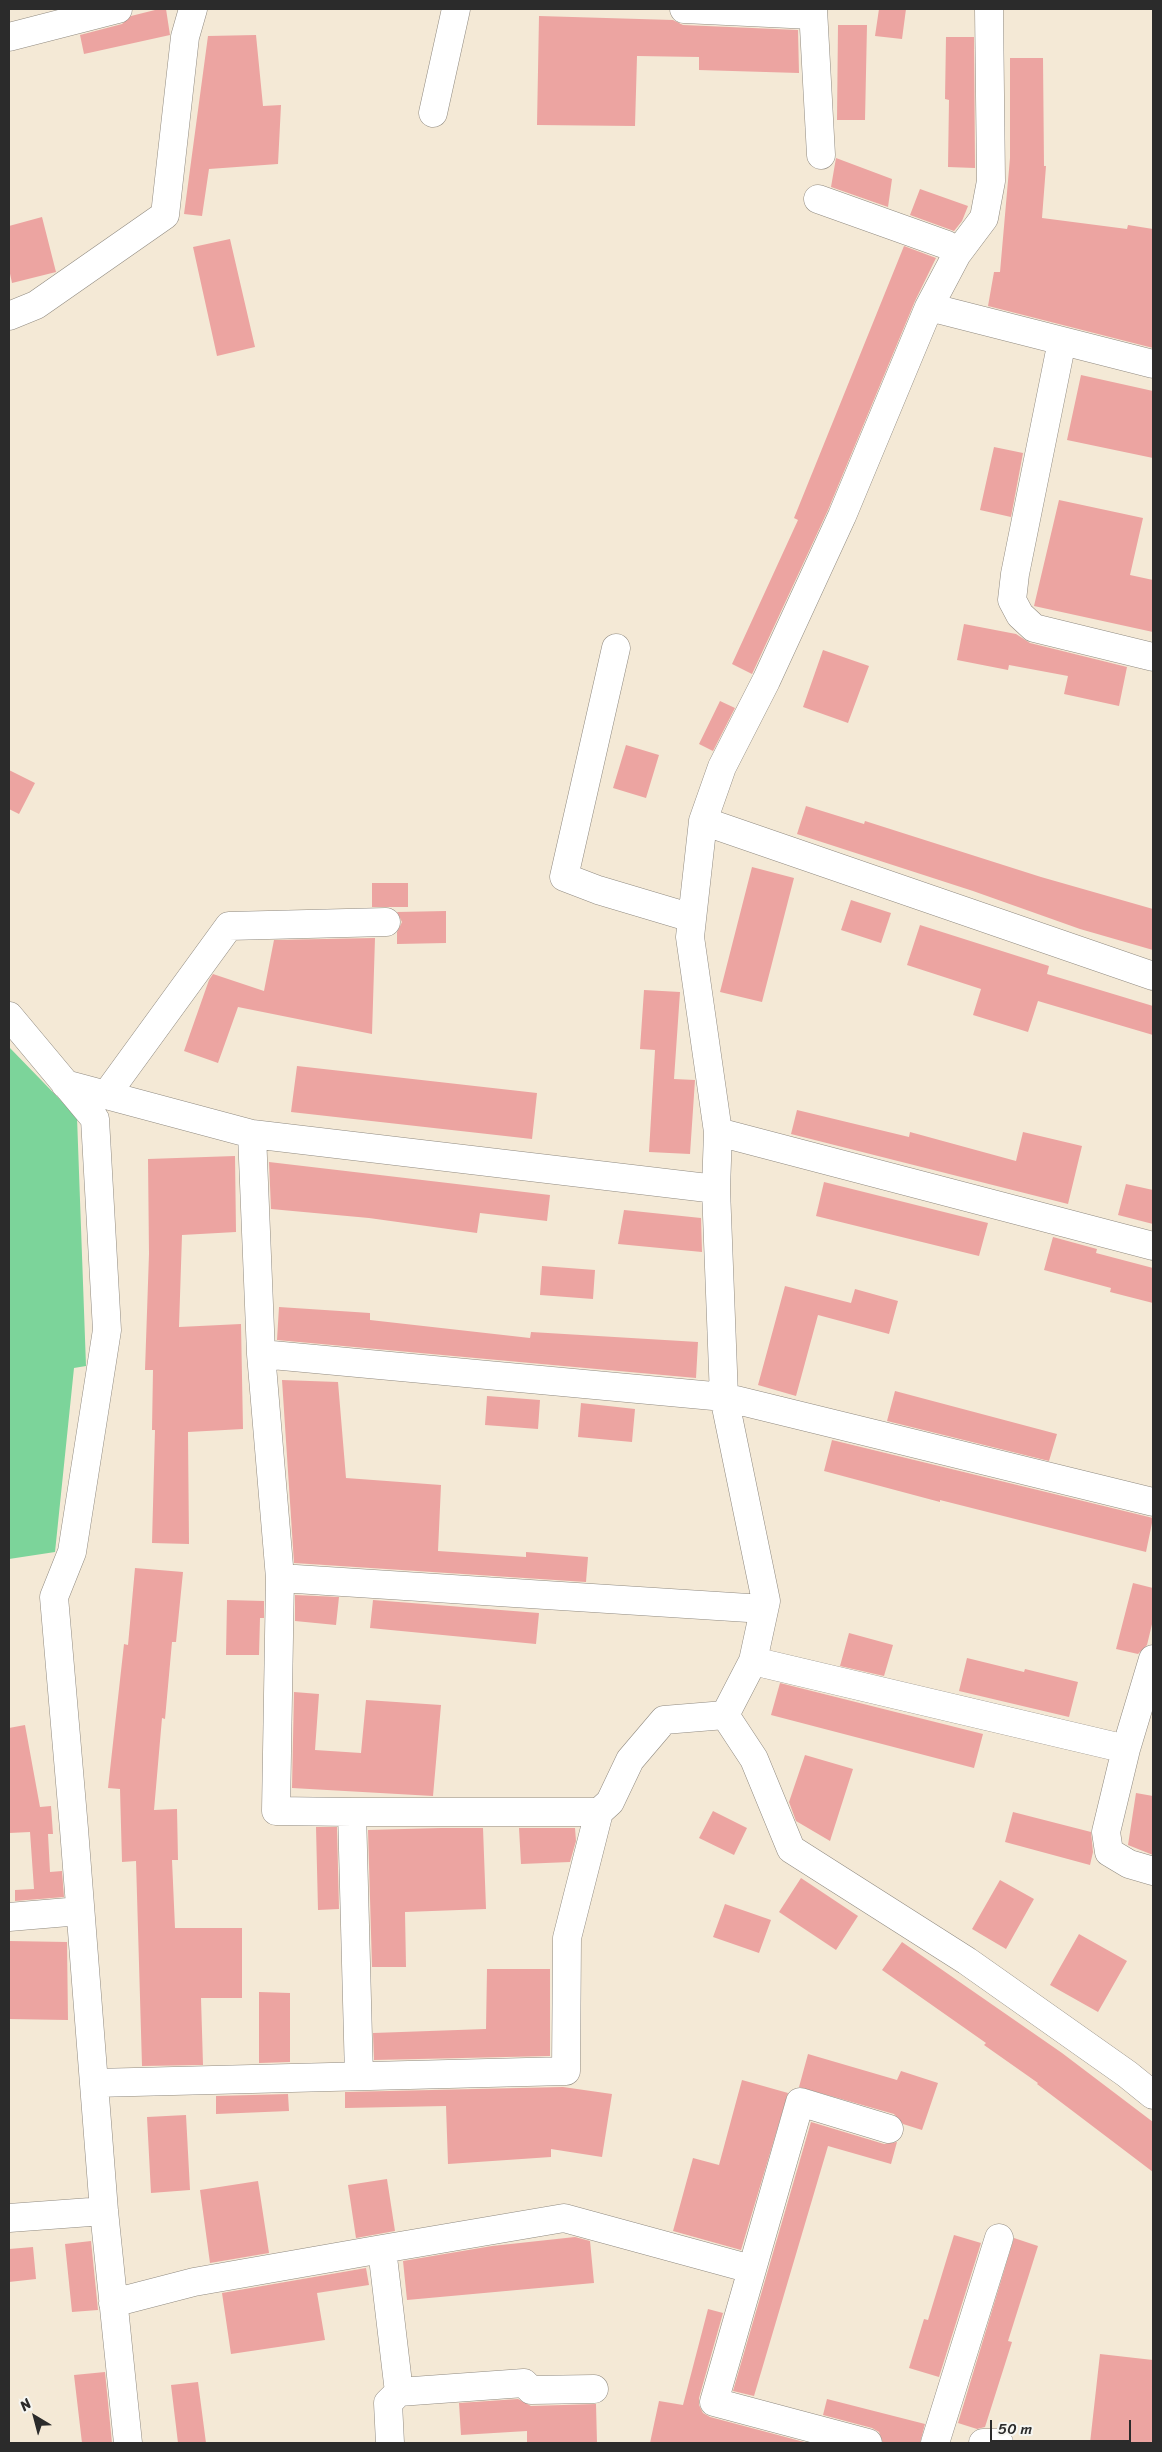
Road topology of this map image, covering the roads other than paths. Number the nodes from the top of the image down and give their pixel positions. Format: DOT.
graph roads {
  1 [pos="118,9"];
  2 [pos="193,9"];
  3 [pos="456,9"];
  4 [pos="684,9"];
  5 [pos="989,9"];
  6 [pos="813,12"];
  7 [pos="9,37"];
  8 [pos="433,113"];
  9 [pos="821,155"];
  10 [pos="818,198"];
  11 [pos="957,254"];
  12 [pos="929,307"];
  13 [pos="9,316"];
  14 [pos="1062,341"];
  15 [pos="1153,364"];
  16 [pos="616,648"];
  17 [pos="1153,657"];
  18 [pos="703,821"];
  19 [pos="692,918"];
  20 [pos="386,922"];
  21 [pos="1153,976"];
  22 [pos="9,1016"];
  23 [pos="65,1084"];
  24 [pos="106,1095"];
  25 [pos="718,1132"];
  26 [pos="252,1134"];
  27 [pos="716,1189"];
  28 [pos="1153,1246"];
  29 [pos="261,1354"];
  30 [pos="724,1397"];
  31 [pos="1153,1502"];
  32 [pos="280,1578"];
  33 [pos="764,1608"];
  34 [pos="1153,1659"];
  35 [pos="753,1661"];
  36 [pos="725,1715"];
  37 [pos="1126,1748"];
  38 [pos="352,1812"];
  39 [pos="599,1812"];
  40 [pos="1153,1871"];
  41 [pos="80,1911"];
  42 [pos="9,1917"];
  43 [pos="359,2076"];
  44 [pos="95,2083"];
  45 [pos="1153,2096"];
  46 [pos="890,2129"];
  47 [pos="104,2211"];
  48 [pos="9,2218"];
  49 [pos="999,2238"];
  50 [pos="382,2249"];
  51 [pos="751,2269"];
  52 [pos="114,2303"];
  53 [pos="594,2389"];
  54 [pos="399,2392"];
  55 [pos="128,2443"];
  56 [pos="390,2443"];
  57 [pos="868,2443"];
  58 [pos="935,2443"];
  59 [pos="983,2443"];
  60 [pos="999,2443"];
  1 -- 7 [label="street"];
  2 -- 13 [label="street"];
  3 -- 8 [label="street"];
  4 -- 6 [label="street"];
  5 -- 11 [label="street"];
  6 -- 9 [label="street"];
  10 -- 11 [label="street"];
  11 -- 12 [label="street"];
  12 -- 14 [label="street"];
  12 -- 18 [label="street"];
  14 -- 15 [label="street"];
  14 -- 17 [label="street"];
  16 -- 19 [label="street"];
  18 -- 19 [label="street"];
  18 -- 21 [label="street"];
  19 -- 25 [label="street"];
  20 -- 24 [label="street"];
  22 -- 23 [label="street"];
  23 -- 24 [label="street"];
  23 -- 41 [label="street"];
  24 -- 26 [label="street"];
  25 -- 27 [label="street"];
  25 -- 28 [label="street"];
  26 -- 27 [label="street"];
  26 -- 29 [label="street"];
  27 -- 30 [label="street"];
  29 -- 30 [label="street"];
  29 -- 32 [label="street"];
  30 -- 31 [label="street"];
  30 -- 33 [label="street"];
  32 -- 33 [label="street"];
  32 -- 38 [label="street"];
  33 -- 35 [label="street"];
  34 -- 37 [label="street"];
  35 -- 36 [label="street"];
  35 -- 37 [label="street"];
  36 -- 39 [label="street"];
  36 -- 45 [label="street"];
  37 -- 40 [label="street"];
  38 -- 39 [label="street"];
  38 -- 43 [label="street"];
  39 -- 43 [label="street"];
  41 -- 42 [label="street"];
  41 -- 44 [label="street"];
  43 -- 44 [label="street"];
  44 -- 47 [label="street"];
  46 -- 51 [label="street"];
  47 -- 48 [label="street"];
  47 -- 52 [label="street"];
  49 -- 58 [label="street"];
  50 -- 51 [label="street"];
  50 -- 52 [label="street"];
  50 -- 54 [label="street"];
  51 -- 57 [label="street"];
  52 -- 55 [label="street"];
  53 -- 54 [label="street"];
  54 -- 56 [label="street"];
  59 -- 60 [label="street"];
}
